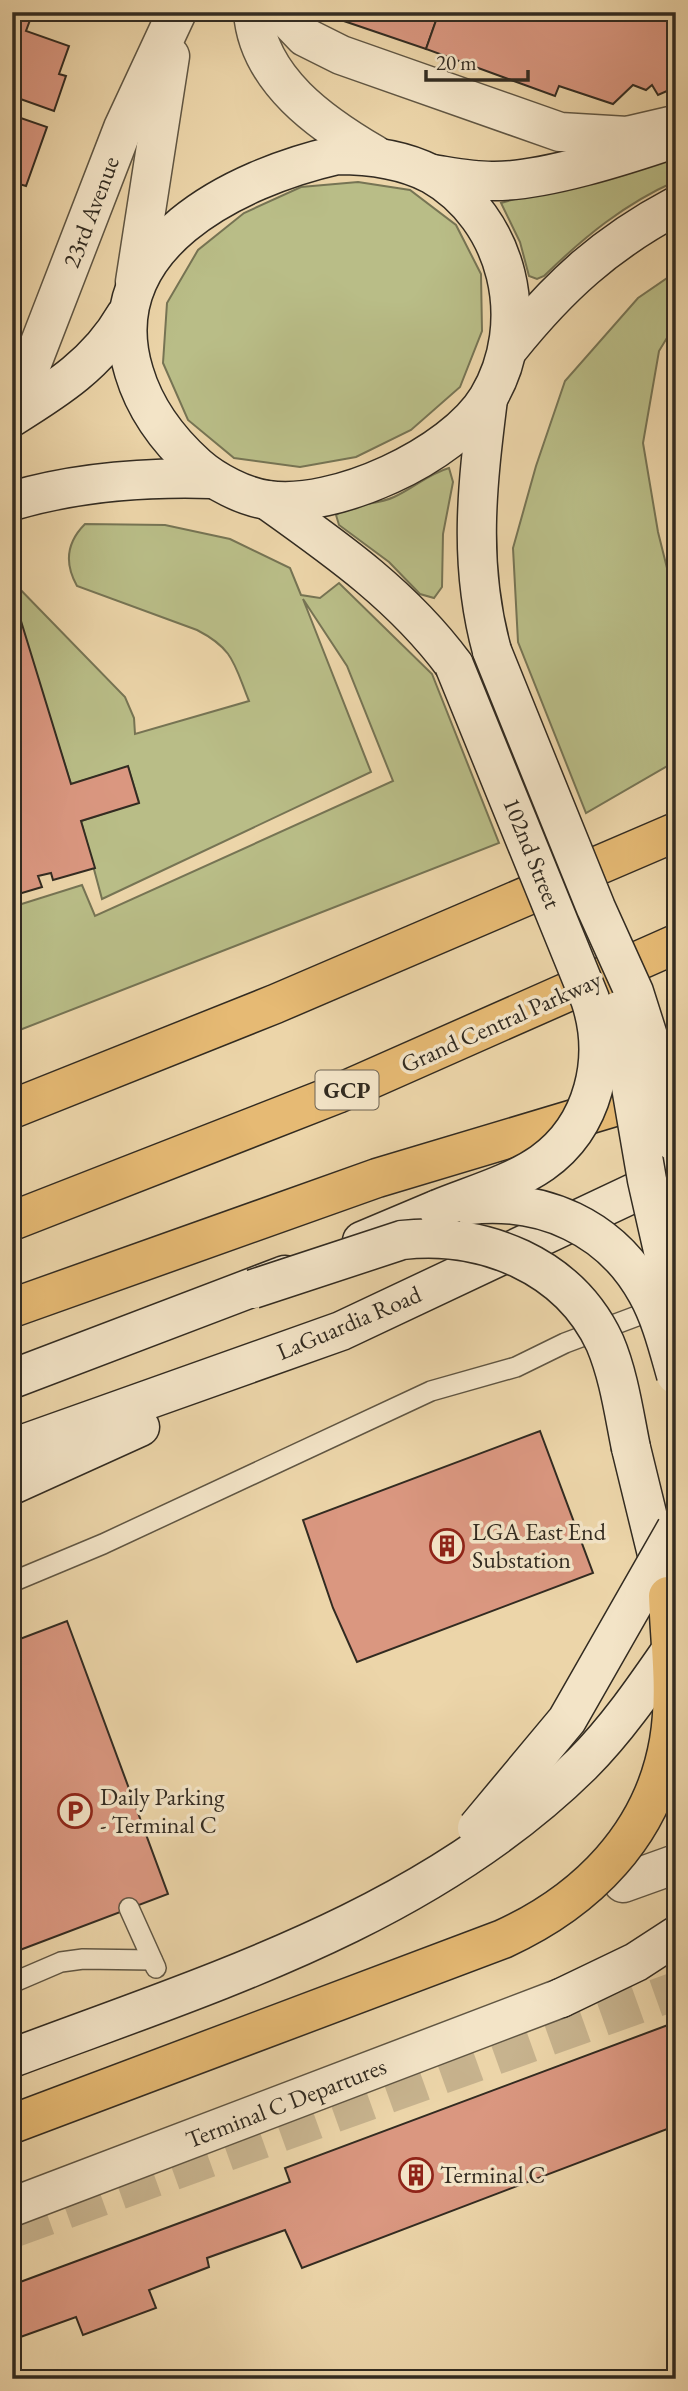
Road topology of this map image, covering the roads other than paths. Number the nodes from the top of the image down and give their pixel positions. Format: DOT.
graph roads {
  1 [pos="177,12"];
  2 [pos="253,12"];
  3 [pos="281,12"];
  4 [pos="676,125"];
  5 [pos="676,138"];
  6 [pos="375,155"];
  7 [pos="430,174"];
  8 [pos="676,206"];
  9 [pos="130,299"];
  10 [pos="510,347"];
  11 [pos="32,380"];
  12 [pos="488,399"];
  13 [pos="12,416"];
  14 [pos="211,479"];
  15 [pos="267,500"];
  16 [pos="12,501"];
  17 [pos="676,832"];
  18 [pos="596,908"];
  19 [pos="676,944"];
  20 [pos="676,1089"];
  21 [pos="12,1109"];
  22 [pos="676,1142"];
  23 [pos="676,1173"];
  24 [pos="438,1209"];
  25 [pos="12,1220"];
  26 [pos="253,1289"];
  27 [pos="676,1302"];
  28 [pos="12,1308"];
  29 [pos="676,1308"];
  30 [pos="341,1331"];
  31 [pos="676,1375"];
  32 [pos="12,1379"];
  33 [pos="12,1448"];
  34 [pos="12,1485"];
  35 [pos="676,1529"];
  36 [pos="12,1582"];
  37 [pos="672,1609"];
  38 [pos="676,1643"];
  39 [pos="676,1864"];
  40 [pos="623,1882"];
  41 [pos="406,1894"];
  42 [pos="129,1908"];
  43 [pos="676,1936"];
  44 [pos="676,1956"];
  45 [pos="12,1983"];
  46 [pos="561,1998"];
  47 [pos="12,2058"];
  48 [pos="12,2124"];
  49 [pos="12,2207"];
  1 -- 9 [label="street, 23rd Avenue"];
  1 -- 11 [label="street, 23rd Avenue"];
  2 -- 6 [label="street"];
  3 -- 4 [label="street"];
  5 -- 7 [label="street"];
  6 -- 7 [label="street"];
  6 -- 9 [label="street"];
  7 -- 10 [label="street"];
  8 -- 10 [label="street"];
  9 -- 11 [label="street"];
  9 -- 14 [label="street"];
  10 -- 12 [label="street"];
  11 -- 13 [label="street"];
  12 -- 15 [label="street"];
  12 -- 18 [label="street, 102nd Street, bridge"];
  14 -- 15 [label="street"];
  14 -- 16 [label="street"];
  15 -- 24 [label="street, 102nd Street, bridge"];
  17 -- 21 [label="highway"];
  18 -- 22 [label="street, bridge"];
  18 -- 29 [label="street, bridge"];
  19 -- 25 [label="highway, Grand Central Parkway / GCP"];
  20 -- 28 [label="highway"];
  23 -- 30 [label="street, LaGuardia Road"];
  24 -- 26 [label="street, bridge"];
  24 -- 31 [label="street, bridge"];
  26 -- 32 [label="street"];
  26 -- 37 [label="street, bridge"];
  27 -- 36 [label="lane"];
  30 -- 33 [label="street, LaGuardia Road"];
  30 -- 34 [label="street"];
  35 -- 41 [label="street, bridge"];
  37 -- 48 [label="highway, bridge"];
  38 -- 41 [label="street, bridge"];
  39 -- 40 [label="street"];
  41 -- 47 [label="street, bridge"];
  42 -- 45 [label="lane"];
  43 -- 46 [label="street"];
  44 -- 46 [label="street"];
  46 -- 49 [label="street, Terminal C Departures"];
}
